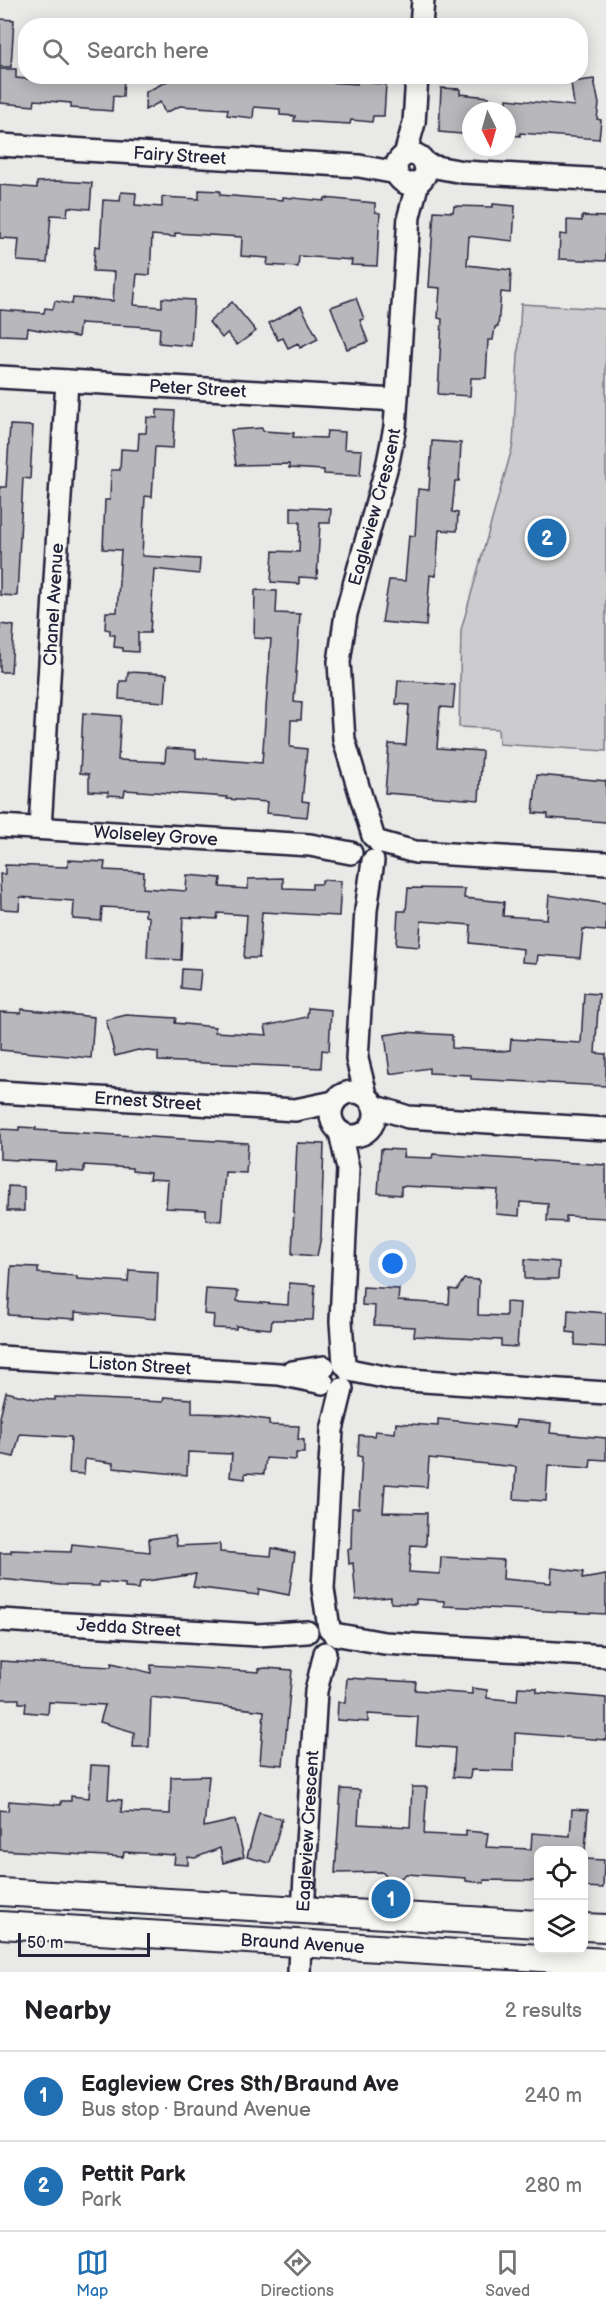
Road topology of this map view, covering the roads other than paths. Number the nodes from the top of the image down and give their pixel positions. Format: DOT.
graph roads {
  1 [pos="423,0"];
  2 [pos="422,18"];
  3 [pos="416,84"];
  4 [pos="0,145"];
  5 [pos="411,169"];
  6 [pos="606,180"];
  7 [pos="0,377"];
  8 [pos="67,381"];
  9 [pos="396,400"];
  10 [pos="0,826"];
  11 [pos="40,828"];
  12 [pos="365,849"];
  13 [pos="606,863"];
  14 [pos="0,1092"];
  15 [pos="358,1109"];
  16 [pos="295,1110"];
  17 [pos="336,1128"];
  18 [pos="606,1129"];
  19 [pos="348,1169"];
  20 [pos="0,1357"];
  21 [pos="336,1376"];
  22 [pos="606,1393"];
  23 [pos="0,1620"];
  24 [pos="319,1640"];
  25 [pos="606,1656"];
  26 [pos="0,1892"];
  27 [pos="303,1911"];
  28 [pos="534,1924"];
  29 [pos="0,1925"];
  30 [pos="588,1927"];
  31 [pos="606,1928"];
  32 [pos="300,1943"];
  33 [pos="606,1962"];
  34 [pos="299,1972"];
  1 -- 2 [label="street"];
  3 -- 5 [label="street, Eagleview Crescent"];
  4 -- 5 [label="street, Fairy Street"];
  5 -- 6 [label="street, Fairy Street"];
  5 -- 9 [label="street, Eagleview Crescent"];
  7 -- 8 [label="street, Peter Street"];
  8 -- 9 [label="street, Peter Street"];
  8 -- 11 [label="street, Chanel Avenue"];
  9 -- 12 [label="street, Eagleview Crescent"];
  10 -- 11 [label="street, Wolseley Grove"];
  11 -- 12 [label="street, Wolseley Grove"];
  12 -- 13 [label="street, Wolseley Grove"];
  12 -- 15 [label="street, Eagleview Crescent"];
  14 -- 16 [label="street, Ernest Street"];
  15 -- 16 [label="street, Ernest Street"];
  15 -- 17 [label="street, Eagleview Crescent"];
  15 -- 17 [label="street, Ernest Street"];
  15 -- 18 [label="street, Ernest Street"];
  15 -- 19 [label="street, Eagleview Crescent"];
  16 -- 17 [label="street, Ernest Street"];
  17 -- 19 [label="street, Eagleview Crescent"];
  19 -- 21 [label="street, Eagleview Crescent"];
  20 -- 21 [label="street, Liston Street"];
  21 -- 22 [label="street, Liston Street"];
  21 -- 24 [label="street, Eagleview Crescent"];
  23 -- 24 [label="street, Jedda Street"];
  24 -- 25 [label="street, Jedda Street"];
  24 -- 27 [label="street, Eagleview Crescent"];
  26 -- 27 [label="street, Braund Avenue"];
  27 -- 28 [label="street, Braund Avenue"];
  27 -- 32 [label="street, Eagleview Crescent"];
  29 -- 32 [label="street, Braund Avenue"];
  30 -- 31 [label="street"];
  32 -- 33 [label="street, Braund Avenue"];
  32 -- 34 [label="street, Eagleview Crescent"];
}
